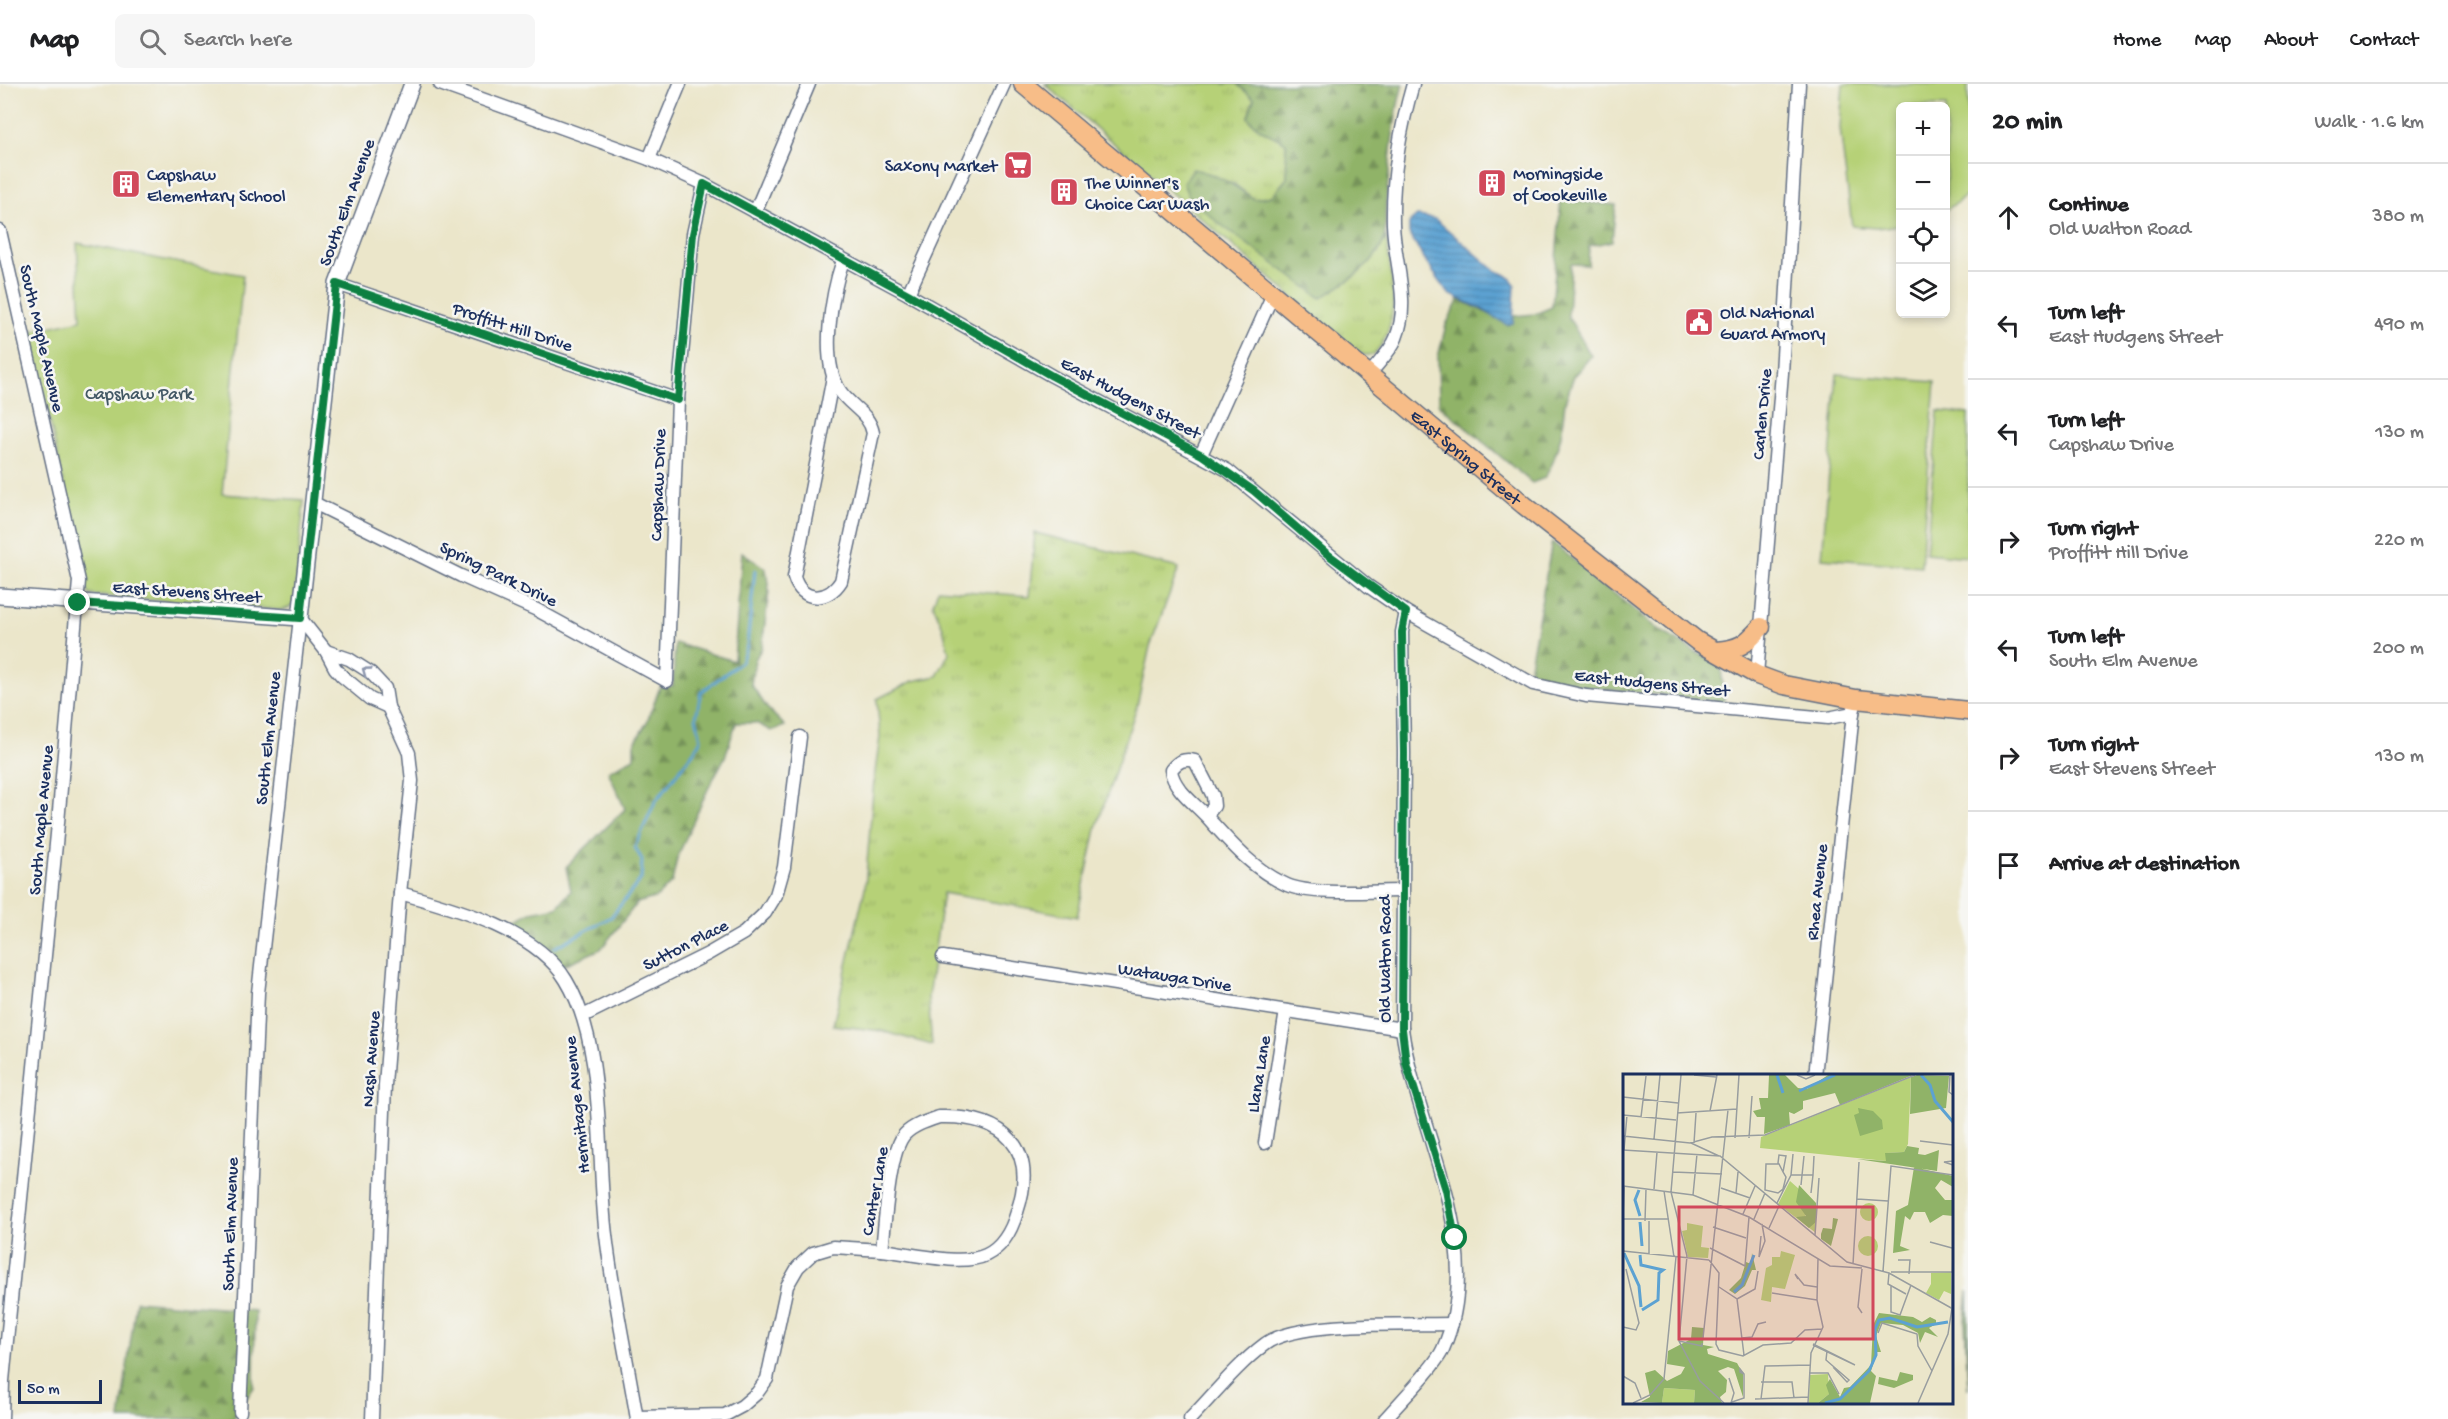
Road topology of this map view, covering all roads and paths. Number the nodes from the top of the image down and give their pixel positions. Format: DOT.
graph roads {
  1 [pos="412,84"];
  2 [pos="440,84"];
  3 [pos="680,84"];
  4 [pos="809,84"];
  5 [pos="1004,84"];
  6 [pos="1023,84"];
  7 [pos="1413,84"];
  8 [pos="1799,84"];
  9 [pos="649,159"];
  10 [pos="704,184"];
  11 [pos="755,212"];
  12 [pos="0,231"];
  13 [pos="843,260"];
  14 [pos="337,284"];
  15 [pos="908,294"];
  16 [pos="1273,294"];
  17 [pos="1369,375"];
  18 [pos="833,376"];
  19 [pos="678,400"];
  20 [pos="1202,455"];
  21 [pos="312,502"];
  22 [pos="0,596"];
  23 [pos="78,603"];
  24 [pos="1406,612"];
  25 [pos="300,618"];
  26 [pos="1761,627"];
  27 [pos="326,651"];
  28 [pos="1716,651"];
  29 [pos="1758,675"];
  30 [pos="667,681"];
  31 [pos="1855,706"];
  32 [pos="388,707"];
  33 [pos="1968,711"];
  34 [pos="800,737"];
  35 [pos="1206,816"];
  36 [pos="1402,891"];
  37 [pos="400,893"];
  38 [pos="943,957"];
  39 [pos="1286,1011"];
  40 [pos="583,1016"];
  41 [pos="1402,1029"];
  42 [pos="1815,1074"];
  43 [pos="1265,1143"];
  44 [pos="882,1250"];
  45 [pos="1452,1324"];
  46 [pos="240,1412"];
  47 [pos="637,1418"];
  48 [pos="2,1419"];
  49 [pos="372,1419"];
  50 [pos="1190,1419"];
  51 [pos="1385,1419"];
  1 -- 14 [label="street, South Elm Avenue"];
  2 -- 9 [label="street, East Hudgens Street"];
  3 -- 9 [label="street"];
  4 -- 11 [label="street"];
  5 -- 15 [label="street"];
  6 -- 16 [label="main road, East Spring Street"];
  7 -- 17 [label="street"];
  8 -- 26 [label="street, Carlen Drive"];
  9 -- 10 [label="street, East Hudgens Street"];
  10 -- 11 [label="street, East Hudgens Street"];
  10 -- 19 [label="street, Capshaw Drive"];
  11 -- 13 [label="street, East Hudgens Street"];
  12 -- 23 [label="street, South Maple Avenue"];
  13 -- 15 [label="street, East Hudgens Street"];
  13 -- 18 [label="street"];
  14 -- 19 [label="street, Proffitt Hill Drive"];
  14 -- 21 [label="street, South Elm Avenue"];
  15 -- 20 [label="street, East Hudgens Street"];
  16 -- 17 [label="main road, East Spring Street"];
  16 -- 20 [label="street"];
  17 -- 28 [label="main road, East Spring Street"];
  18 -- 18 [label="street"];
  19 -- 30 [label="street, Capshaw Drive"];
  20 -- 24 [label="street, East Hudgens Street"];
  21 -- 25 [label="street, South Elm Avenue"];
  21 -- 30 [label="street, Spring Park Drive"];
  22 -- 23 [label="street, East Stevens Street"];
  23 -- 25 [label="street, East Stevens Street"];
  23 -- 48 [label="street, South Maple Avenue"];
  24 -- 31 [label="street, East Hudgens Street"];
  24 -- 36 [label="street, Old Walton Road"];
  25 -- 27 [label="street"];
  25 -- 46 [label="street, South Elm Avenue"];
  26 -- 28 [label="main road"];
  26 -- 29 [label="street, Carlen Drive"];
  27 -- 32 [label="street"];
  32 -- 27 [label="street, Nash Avenue, one-way"];
  28 -- 29 [label="main road, East Spring Street"];
  29 -- 31 [label="main road, East Spring Street"];
  31 -- 33 [label="main road, East Spring Street"];
  31 -- 42 [label="street, Rhea Avenue"];
  32 -- 37 [label="street, Nash Avenue"];
  34 -- 40 [label="street, Sutton Place"];
  35 -- 36 [label="street"];
  36 -- 41 [label="street, Old Walton Road"];
  37 -- 40 [label="street, Hermitage Avenue"];
  37 -- 49 [label="street, Nash Avenue"];
  38 -- 39 [label="street, Watauga Drive"];
  39 -- 41 [label="street, Watauga Drive"];
  39 -- 43 [label="street, Llana Lane"];
  40 -- 47 [label="street, Hermitage Avenue"];
  41 -- 45 [label="street, Old Walton Road"];
  44 -- 44 [label="street, Canter Lane"];
  44 -- 47 [label="street, Canter Lane"];
  45 -- 50 [label="street"];
  45 -- 51 [label="street, Old Walton Road"];
}
